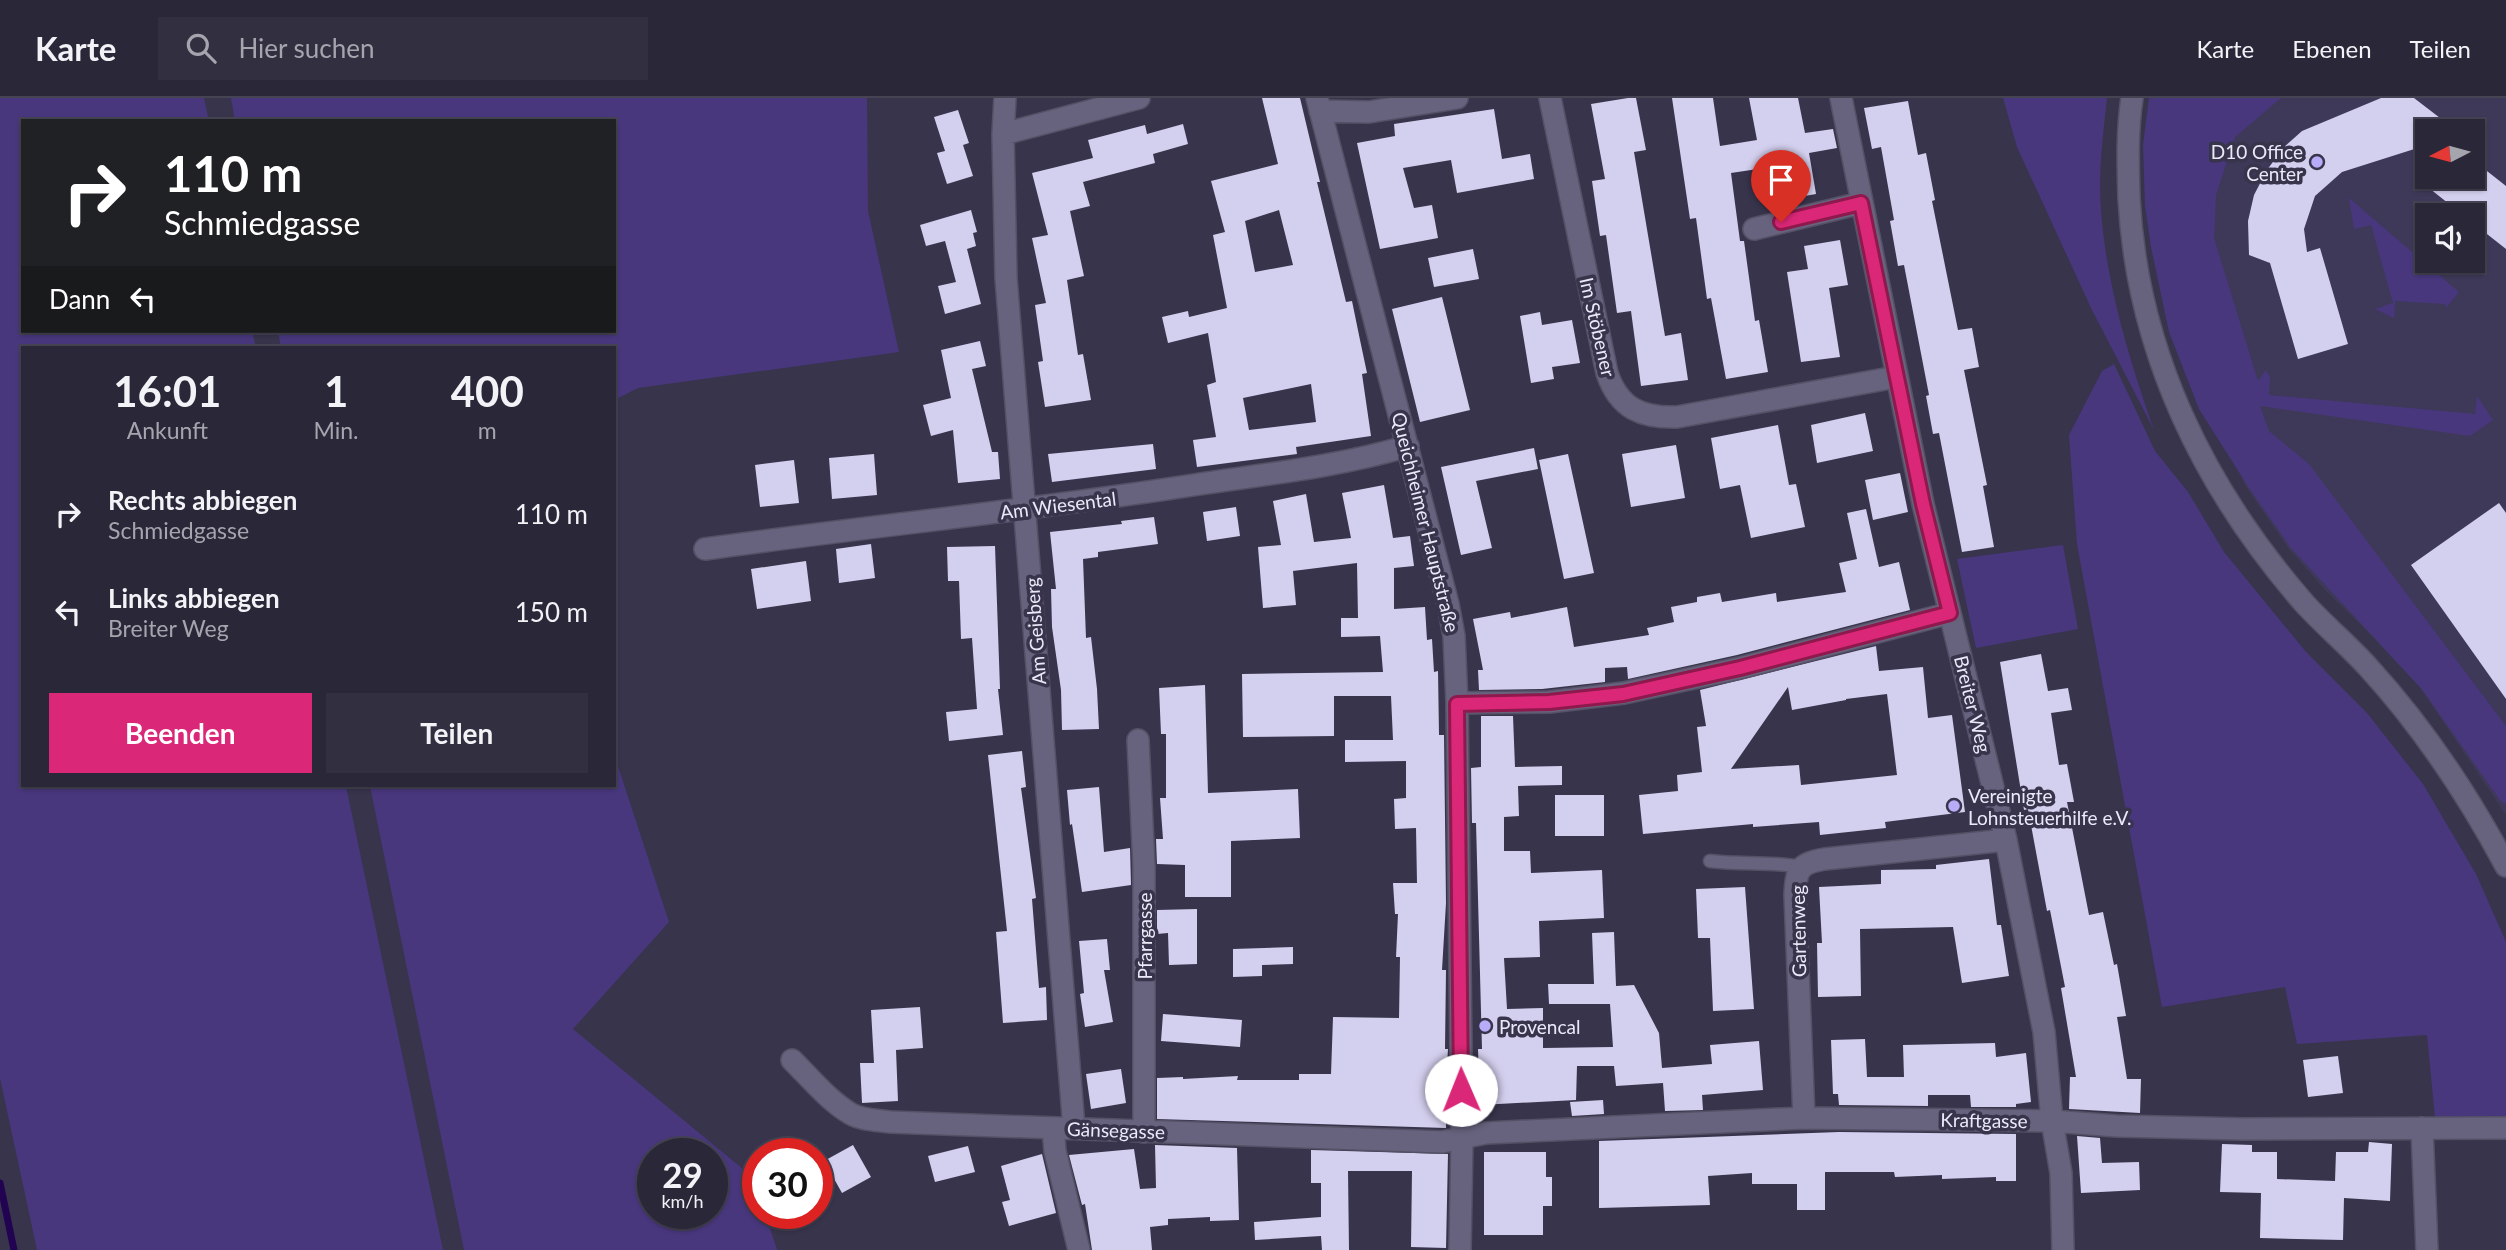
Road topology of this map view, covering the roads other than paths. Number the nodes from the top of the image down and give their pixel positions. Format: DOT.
graph roads {
  1 [pos="1005,98"];
  2 [pos="1139,98"];
  3 [pos="1457,98"];
  4 [pos="1550,98"];
  5 [pos="1841,98"];
  6 [pos="2132,99"];
  7 [pos="1319,104"];
  8 [pos="1003,134"];
  9 [pos="1861,203"];
  10 [pos="1754,229"];
  11 [pos="1896,377"];
  12 [pos="1408,446"];
  13 [pos="1026,509"];
  14 [pos="705,549"];
  15 [pos="1950,613"];
  16 [pos="1457,704"];
  17 [pos="1138,740"];
  18 [pos="2498,837"];
  19 [pos="2006,841"];
  20 [pos="1710,861"];
  21 [pos="2506,866"];
  22 [pos="1801,867"];
  23 [pos="792,1060"];
  24 [pos="1804,1118"];
  25 [pos="2052,1121"];
  26 [pos="1063,1128"];
  27 [pos="2422,1128"];
  28 [pos="2506,1128"];
  29 [pos="1144,1132"];
  30 [pos="1462,1138"];
  31 [pos="1079,1250"];
  32 [pos="1460,1250"];
  33 [pos="2063,1250"];
  34 [pos="2427,1250"];
  1 -- 8 [label="street, Am Geisberg"];
  2 -- 8 [label="street"];
  3 -- 7 [label="street"];
  4 -- 11 [label="street, Im Stöbener"];
  5 -- 9 [label="street, Breiter Weg"];
  6 -- 18 [label="street"];
  7 -- 12 [label="street, Queichheimer Hauptstraße"];
  8 -- 13 [label="street, Am Geisberg"];
  9 -- 10 [label="street"];
  9 -- 11 [label="street, Breiter Weg"];
  11 -- 15 [label="street, Breiter Weg"];
  12 -- 13 [label="street, Am Wiesental"];
  12 -- 16 [label="street, Queichheimer Hauptstraße"];
  13 -- 14 [label="street, Am Wiesental"];
  13 -- 26 [label="street, Am Geisberg"];
  15 -- 16 [label="street"];
  15 -- 19 [label="street, Breiter Weg"];
  16 -- 30 [label="street, Queichheimer Hauptstraße"];
  17 -- 29 [label="street, Pfarrgasse"];
  18 -- 21 [label="street"];
  19 -- 22 [label="street, Gartenweg"];
  19 -- 25 [label="street, Breiter Weg"];
  20 -- 22 [label="lane"];
  22 -- 24 [label="street, Gartenweg"];
  23 -- 26 [label="street, Gänsegasse"];
  24 -- 25 [label="street, Kraftgasse"];
  24 -- 30 [label="street, Kraftgasse"];
  25 -- 27 [label="street, Kraftgasse"];
  25 -- 33 [label="street, Breiter Weg"];
  26 -- 29 [label="street, Gänsegasse"];
  26 -- 31 [label="street, Am Geisberg"];
  27 -- 28 [label="street, Kraftgasse"];
  27 -- 34 [label="street"];
  29 -- 30 [label="street, Gänsegasse"];
  30 -- 32 [label="street, Queichheimer Hauptstraße"];
}
